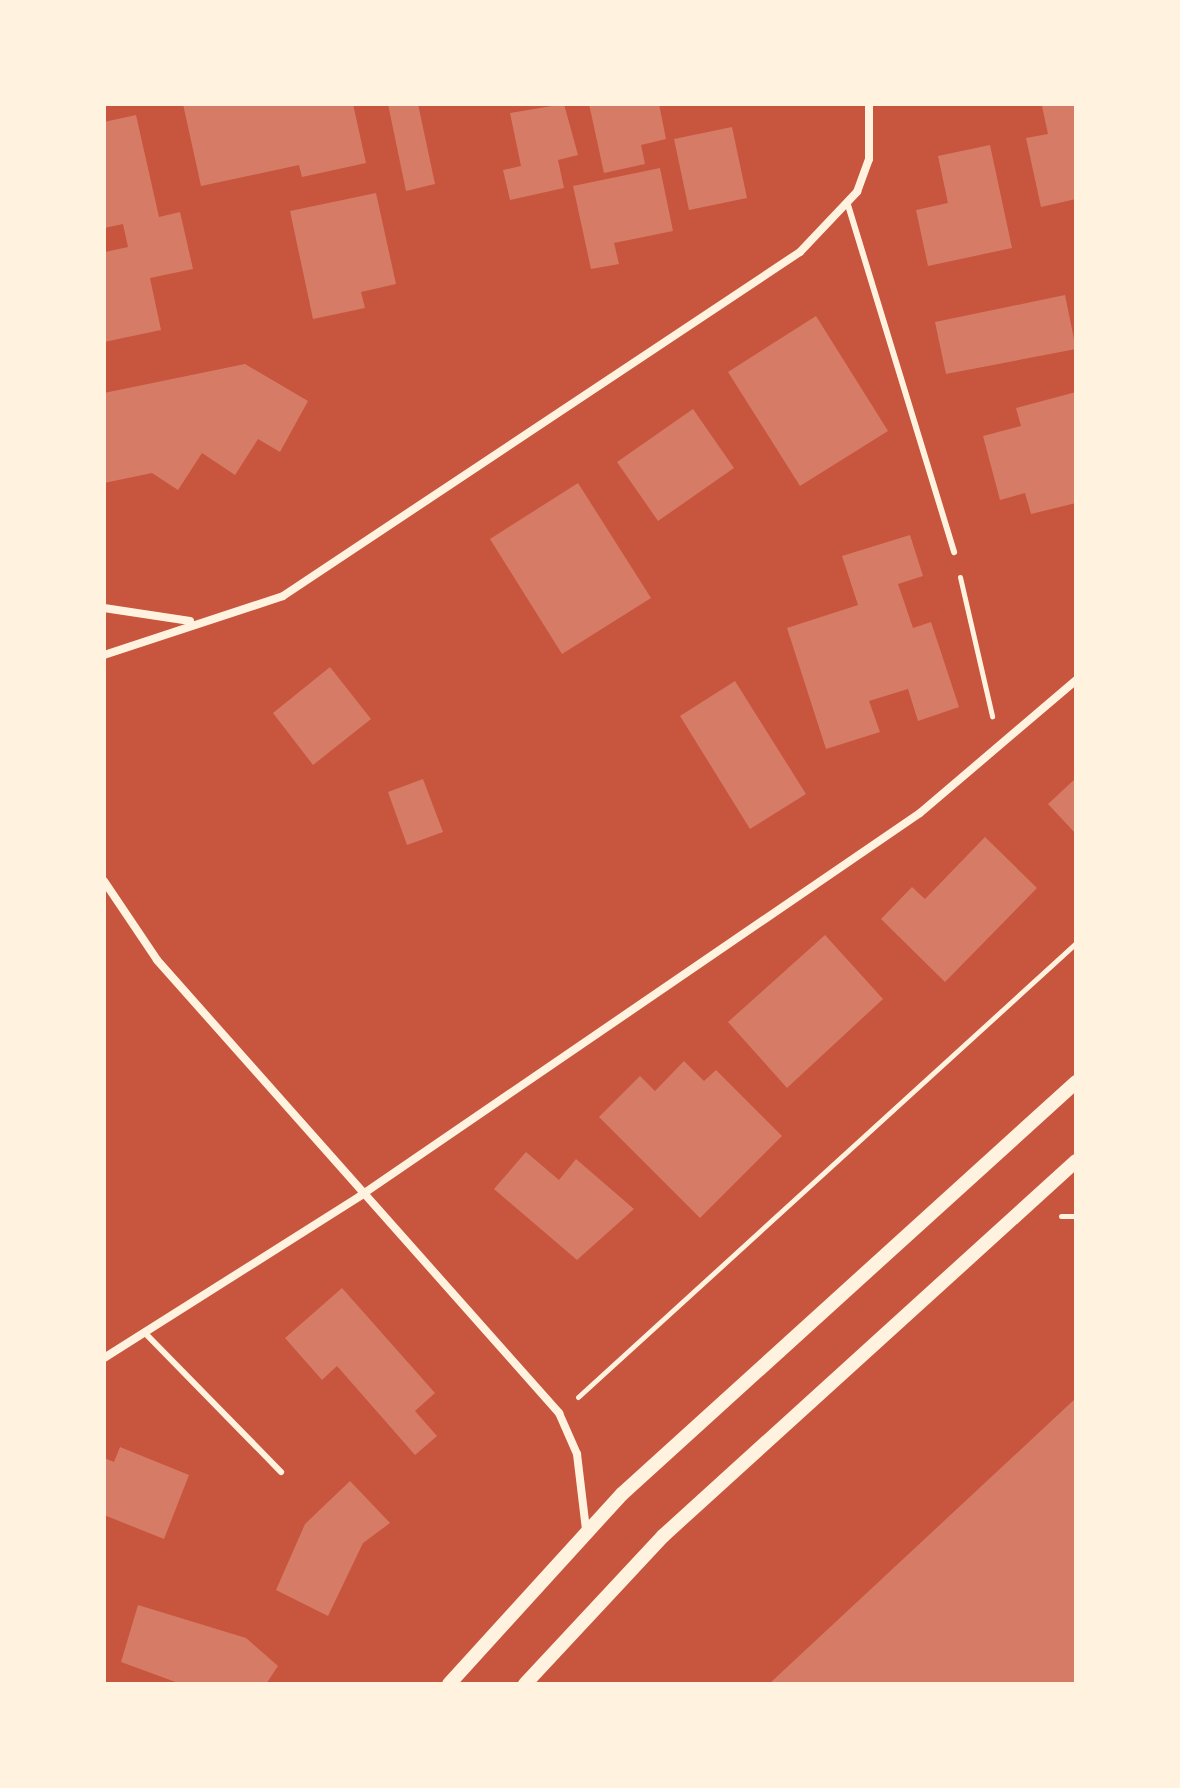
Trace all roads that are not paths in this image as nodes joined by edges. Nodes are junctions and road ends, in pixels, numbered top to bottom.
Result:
1 (869, 104) edge
2 (848, 205) junction
3 (954, 552) road end
4 (104, 608) edge
5 (211, 621) junction
6 (104, 655) edge
7 (1076, 680) edge
8 (104, 881) edge
9 (1076, 1082) edge
10 (1076, 1161) edge
11 (360, 1196) junction
12 (144, 1332) junction
13 (104, 1358) edge
14 (281, 1472) dead end
15 (586, 1530) junction
16 (449, 1684) edge
17 (525, 1684) edge

1 - 2 street
2 - 3 lane
2 - 5 street
4 - 5 street
5 - 6 street
7 - 11 street
8 - 11 street
9 - 15 street
10 - 17 street
11 - 12 street
11 - 15 street
12 - 13 street
12 - 14 lane
15 - 16 street

